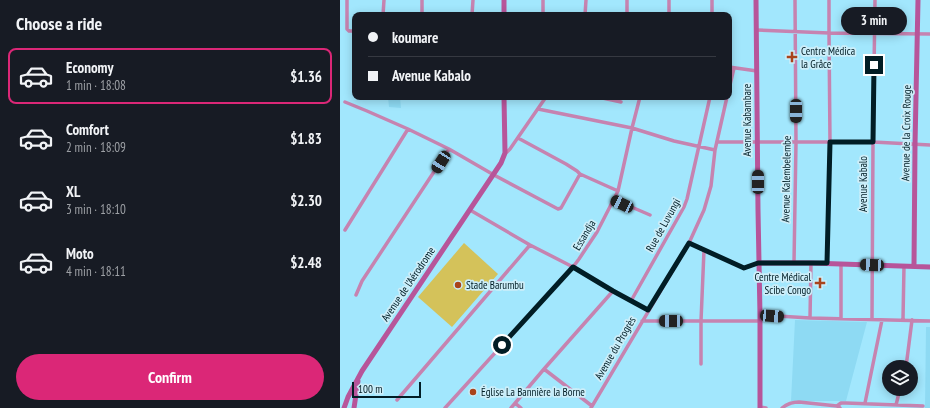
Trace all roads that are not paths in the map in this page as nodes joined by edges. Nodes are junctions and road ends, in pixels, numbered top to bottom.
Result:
1 (347, 0) edge
2 (384, 0) edge
3 (422, 0) edge
4 (473, 0) edge
5 (504, 0) edge
6 (543, 0) edge
7 (586, 0) edge
8 (627, 0) edge
9 (669, 0) edge
10 (712, 0) edge
11 (756, 0) edge
12 (796, 0) edge
13 (830, 0) edge
14 (875, 0) edge
15 (918, 0) edge
16 (383, 12) edge
17 (422, 12) edge
18 (472, 12) edge
19 (504, 12) edge
20 (543, 12) edge
21 (585, 12) edge
22 (627, 12) edge
23 (669, 12) edge
24 (712, 12) edge
25 (756, 30) junction
26 (352, 31) edge
27 (796, 32) junction
28 (829, 33) junction
29 (875, 34) junction
30 (918, 34) junction
31 (930, 34) edge
32 (734, 68) joint
33 (757, 71) junction
34 (732, 76) edge
35 (504, 100) edge
36 (544, 100) edge
37 (612, 100) edge
38 (639, 100) edge
39 (709, 100) edge
40 (726, 100) edge
41 (345, 102) dead end
42 (621, 102) dead end
43 (538, 109) junction
44 (632, 128) junction
45 (408, 129) junction
46 (518, 138) junction
47 (717, 142) junction
48 (757, 142) junction
49 (796, 142) junction
50 (830, 142) junction
51 (873, 142) junction
52 (915, 145) junction
53 (930, 145) edge
54 (699, 147) junction
55 (449, 149) junction
56 (715, 150) junction
57 (505, 153) junction
58 (580, 174) junction
59 (494, 175) junction
60 (618, 191) junction
61 (613, 199) junction
62 (470, 210) junction
63 (650, 215) dead end
64 (345, 230) dead end
65 (689, 243) junction
66 (530, 245) junction
67 (704, 250) junction
68 (758, 263) junction
69 (794, 263) junction
70 (811, 263) junction
71 (827, 263) junction
72 (841, 264) junction
73 (872, 265) junction
74 (904, 266) junction
75 (914, 266) junction
76 (573, 267) junction
77 (930, 267) edge
78 (613, 291) junction
79 (356, 295) dead end
80 (631, 301) junction
81 (648, 310) junction
82 (760, 315) junction
83 (810, 318) junction
84 (841, 319) junction
85 (872, 319) junction
86 (882, 320) junction
87 (903, 320) junction
88 (912, 320) junction
89 (642, 321) junction
90 (701, 321) junction
91 (760, 321) junction
92 (930, 321) edge
93 (907, 360) edge
94 (701, 364) dead end
95 (544, 369) junction
96 (358, 378) junction
97 (898, 396) edge
98 (397, 400) dead end
99 (865, 403) junction
100 (516, 404) junction
101 (896, 405) junction
102 (923, 406) dead end
103 (591, 407) edge
104 (760, 407) edge
105 (838, 407) edge
106 (344, 408) edge
107 (354, 408) edge
108 (445, 408) edge
109 (511, 408) edge
110 (521, 408) edge
111 (766, 408) edge
112 (782, 408) edge

1 - 26 street
2 - 16 street
3 - 17 street
4 - 18 street
5 - 19 street
6 - 20 street
7 - 21 street
8 - 22 street
9 - 23 street
10 - 24 street
11 - 25 street, Avenue Kabambare
12 - 27 street, Avenue Kalembelembe
13 - 28 street
14 - 29 street, Avenue Kabalo
15 - 30 street, Avenue de la Croix Rouge
25 - 27 street
25 - 33 street, Avenue Kabambare
27 - 28 street
27 - 49 street, Avenue Kalembelembe
28 - 29 street
28 - 50 street
29 - 30 street
29 - 51 street, Avenue Kabalo
30 - 31 street
30 - 52 street, Avenue de la Croix Rouge
32 - 33 street
32 - 34 street
33 - 48 street, Avenue Kabambare
35 - 57 street
36 - 43 street
37 - 42 street
38 - 44 street, Essandja
39 - 54 street, Rue de Luvungi
40 - 47 street, Avenue du Progrès
41 - 45 street
43 - 44 street
43 - 46 street
44 - 54 street
44 - 60 street, Essandja
45 - 55 street
45 - 64 street
46 - 57 street
46 - 58 street
47 - 48 street
47 - 56 street, Avenue du Progrès
48 - 49 street
48 - 68 street, Avenue Kabambare
49 - 50 street
49 - 69 street, Avenue Kalembelembe
50 - 51 street
50 - 71 street
51 - 52 street
51 - 73 street, Avenue Kabalo
52 - 53 street
52 - 75 street, Avenue de la Croix Rouge
54 - 56 street
54 - 80 street, Rue de Luvungi
55 - 59 street
55 - 79 street
56 - 65 street, Avenue du Progrès
57 - 59 street, Avenue de l’Aérodrome
58 - 59 street
58 - 60 street
59 - 62 street, Avenue de l’Aérodrome
60 - 61 street, Essandja
61 - 63 street
61 - 76 street, Essandja
62 - 66 street
62 - 96 street, Avenue de l’Aérodrome
65 - 67 street
65 - 81 street, Avenue du Progrès
66 - 76 street
66 - 98 street
67 - 68 street
67 - 90 street
68 - 69 street
68 - 82 street, Avenue Kabambare
69 - 70 street
70 - 71 street
70 - 83 street
71 - 72 street
72 - 73 street
72 - 84 street
73 - 74 street
73 - 85 street, Avenue Kabalo
74 - 75 street
74 - 87 street
75 - 77 street
76 - 78 street
76 - 108 street, Essandja
78 - 80 street
78 - 95 street
80 - 81 street
81 - 89 street, Avenue du Progrès
82 - 83 street
82 - 91 street, Avenue Kabambare
83 - 84 street
84 - 85 street
85 - 86 street
86 - 87 street
86 - 99 street
87 - 88 street
88 - 92 street
88 - 93 street
89 - 90 street
89 - 103 street, Avenue du Progrès
90 - 91 street
90 - 94 street
91 - 104 street, Avenue Kabambare
95 - 100 street
95 - 103 street
96 - 106 street, Avenue de l’Aérodrome
96 - 107 street
97 - 101 street
99 - 101 street
99 - 105 street
100 - 109 street
100 - 110 street
101 - 102 street
104 - 111 street
105 - 112 street

